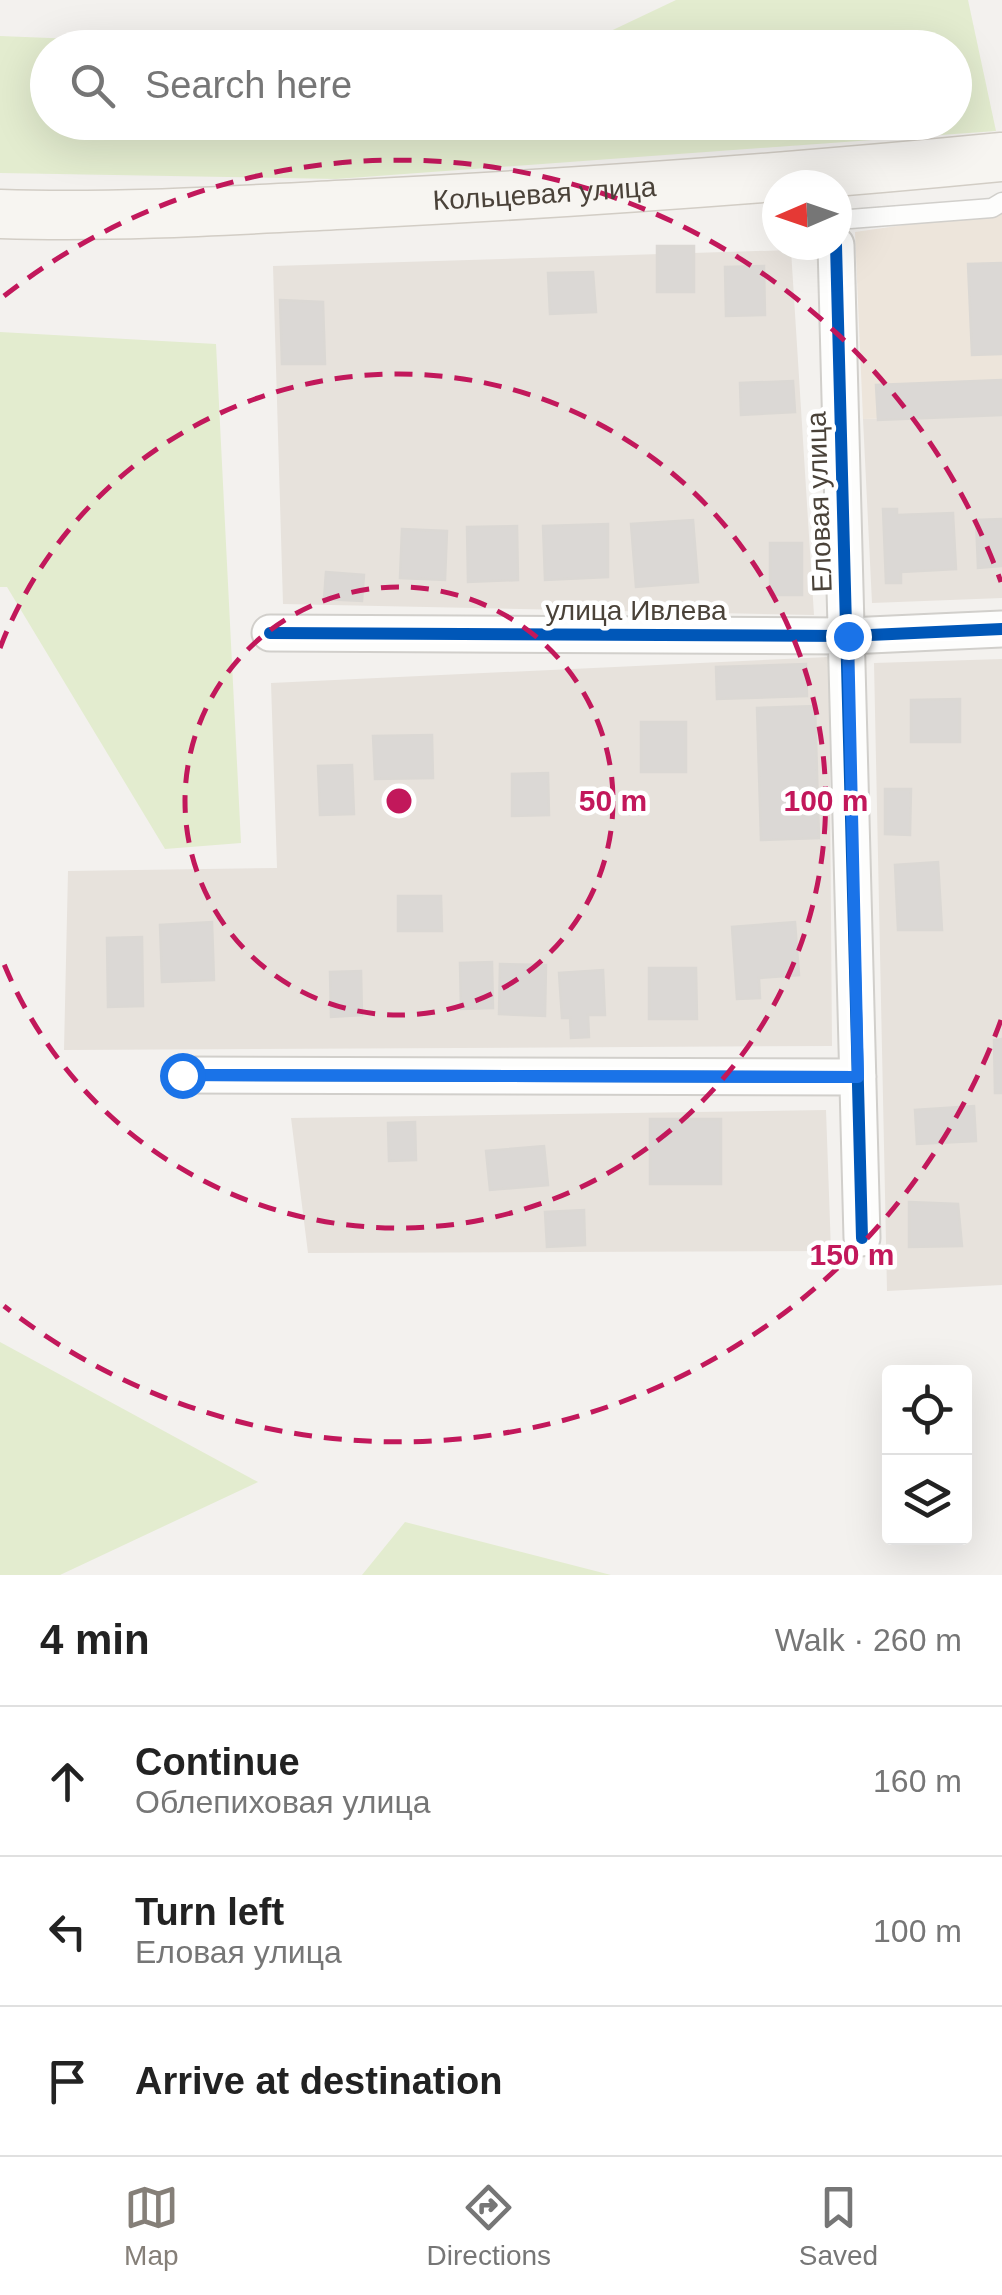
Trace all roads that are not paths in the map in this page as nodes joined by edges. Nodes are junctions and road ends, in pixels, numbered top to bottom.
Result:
1 (1002, 157) edge
2 (852, 189) edge
3 (762, 194) edge
4 (852, 195) edge
5 (1002, 202) edge
6 (0, 214) edge
7 (836, 260) edge
8 (1002, 629) edge
9 (270, 633) dead end
10 (848, 636) junction
11 (182, 1075) dead end
12 (858, 1077) junction
13 (862, 1238) dead end

1 - 2 main road, Кольцевая улица
3 - 6 main road, Кольцевая улица
4 - 5 lane
7 - 10 street, Еловая улица
8 - 10 street, улица Ивлева
9 - 10 street, улица Ивлева
10 - 12 street, Еловая улица
11 - 12 street
12 - 13 street, Еловая улица

